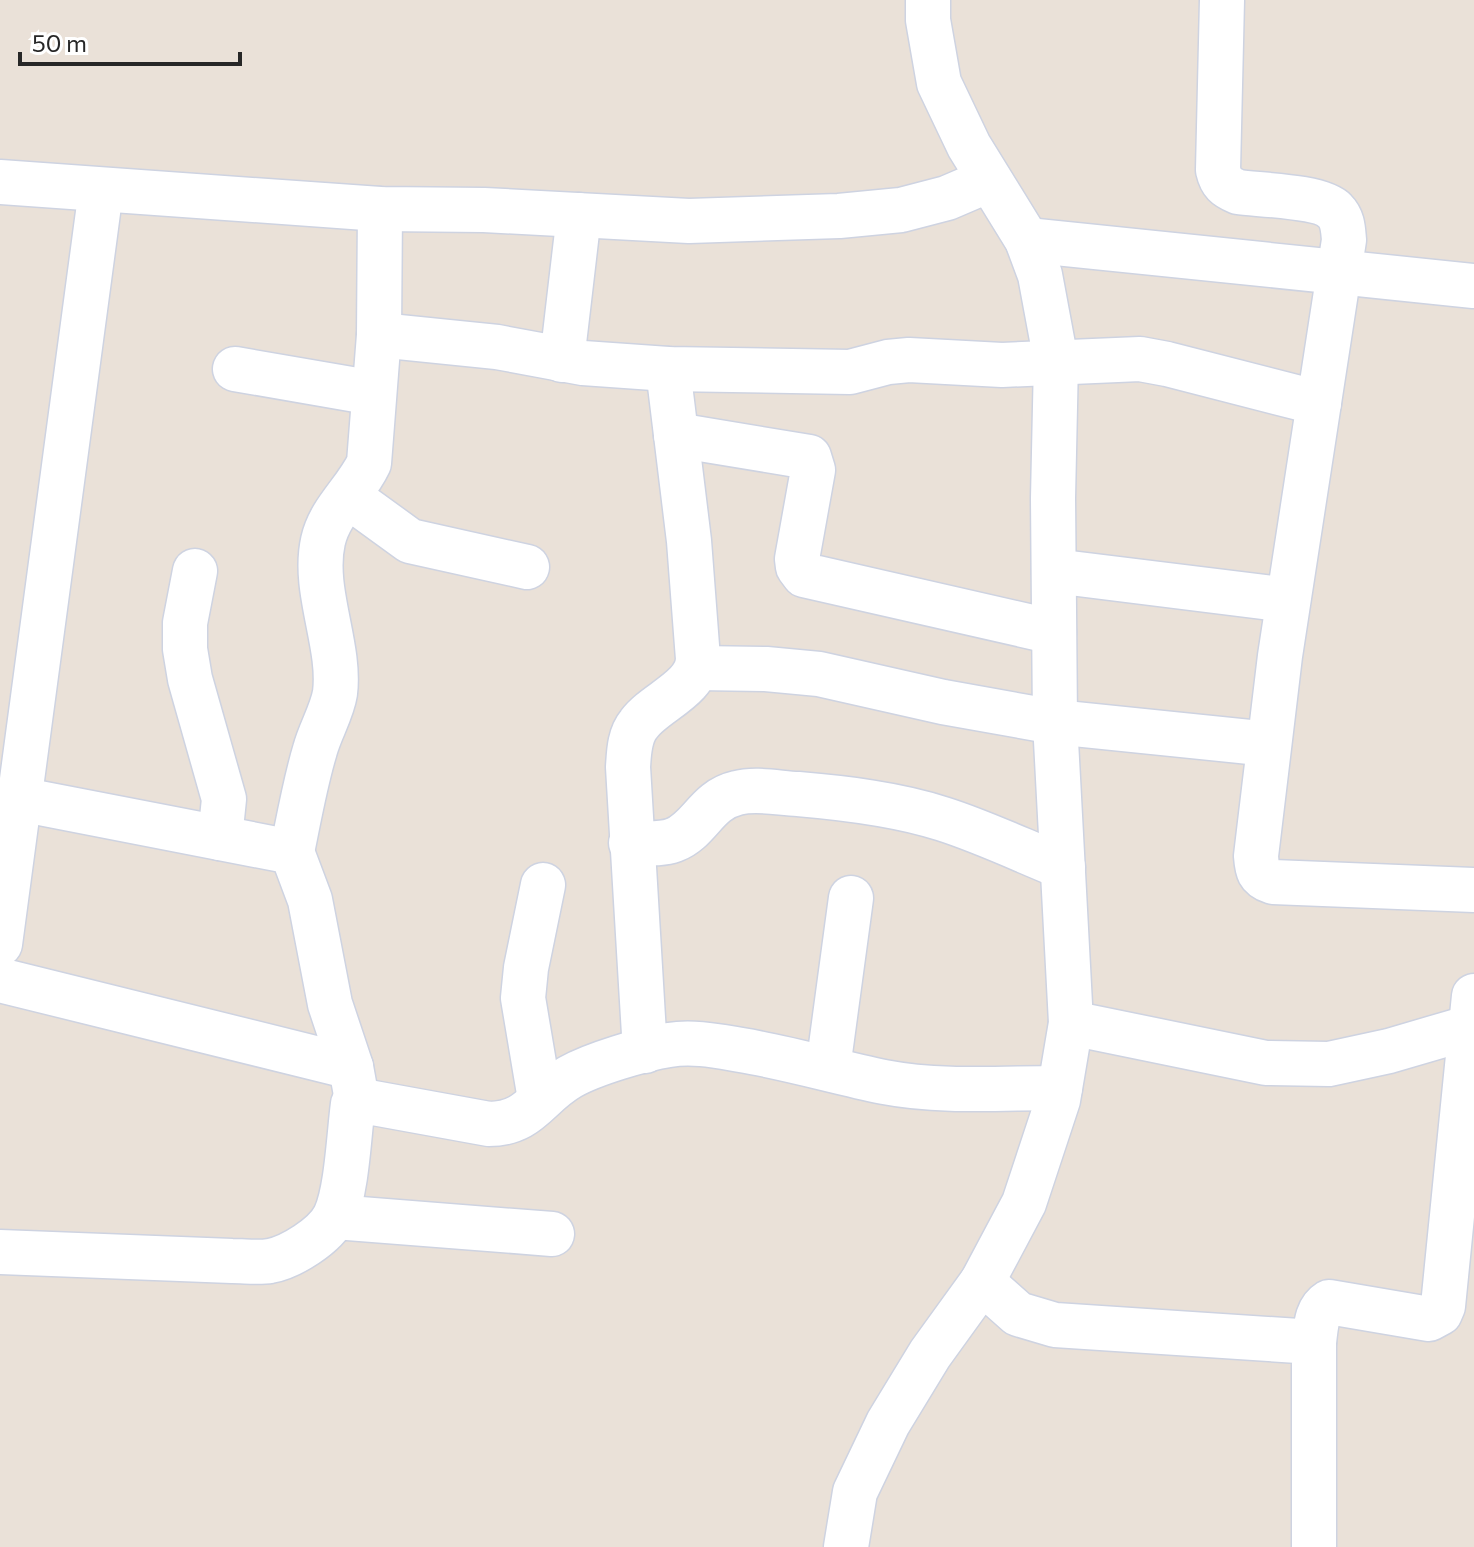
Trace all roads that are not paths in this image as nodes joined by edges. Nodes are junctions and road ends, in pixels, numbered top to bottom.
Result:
1 (928, 0) edge
2 (1222, 0) edge
3 (989, 180) junction
4 (0, 182) edge
5 (101, 190) junction
6 (380, 209) junction
7 (579, 215) junction
8 (1027, 240) junction
9 (1339, 271) junction
10 (1474, 286) edge
11 (379, 335) junction
12 (562, 360) junction
13 (1056, 361) junction
14 (235, 369) dead end
15 (668, 369) junction
16 (374, 393) junction
17 (1319, 403) junction
18 (676, 435) junction
19 (348, 496) junction
20 (527, 567) dead end
21 (195, 571) dead end
22 (1054, 571) junction
23 (1288, 600) junction
24 (1054, 632) junction
25 (698, 668) junction
26 (1055, 722) junction
27 (1269, 744) junction
28 (19, 799) junction
29 (220, 838) junction
30 (631, 843) junction
31 (292, 852) junction
32 (1063, 867) junction
33 (543, 885) dead end
34 (1474, 890) edge
35 (851, 898) dead end
36 (0, 944) edge
37 (0, 980) edge
38 (1472, 1012) edge
39 (1071, 1023) junction
40 (645, 1051) junction
41 (828, 1068) junction
42 (354, 1084) junction
43 (1060, 1088) junction
44 (540, 1099) junction
45 (335, 1217) junction
46 (552, 1234) dead end
47 (0, 1252) edge
48 (982, 1282) junction
49 (1314, 1342) junction
50 (846, 1547) edge
51 (1314, 1547) edge

1 - 3 street
2 - 9 street
3 - 7 street
3 - 8 street
4 - 5 street
5 - 6 street
5 - 28 street
6 - 7 street
6 - 11 street
7 - 12 street
8 - 9 street
8 - 13 street
9 - 10 street
9 - 17 street
11 - 12 street
11 - 16 street
12 - 15 street
13 - 15 street
13 - 17 street
13 - 22 street
14 - 16 street
15 - 18 street
16 - 19 street
17 - 23 street
18 - 24 street
18 - 25 street
19 - 20 street
19 - 31 street
21 - 29 street
22 - 23 street
22 - 24 street
23 - 27 street
24 - 26 street
25 - 26 street
25 - 30 street
26 - 27 street
26 - 32 street
27 - 34 street
28 - 29 street
28 - 36 street
29 - 31 street
30 - 32 street
30 - 40 street
31 - 42 street
32 - 39 street
33 - 44 street
35 - 41 street
37 - 42 street
38 - 39 street
38 - 49 street
39 - 43 street
40 - 41 street
40 - 44 street
41 - 43 street
42 - 44 street
42 - 45 street
43 - 48 street
45 - 46 street
45 - 47 street
48 - 49 street
48 - 50 street
49 - 51 street

